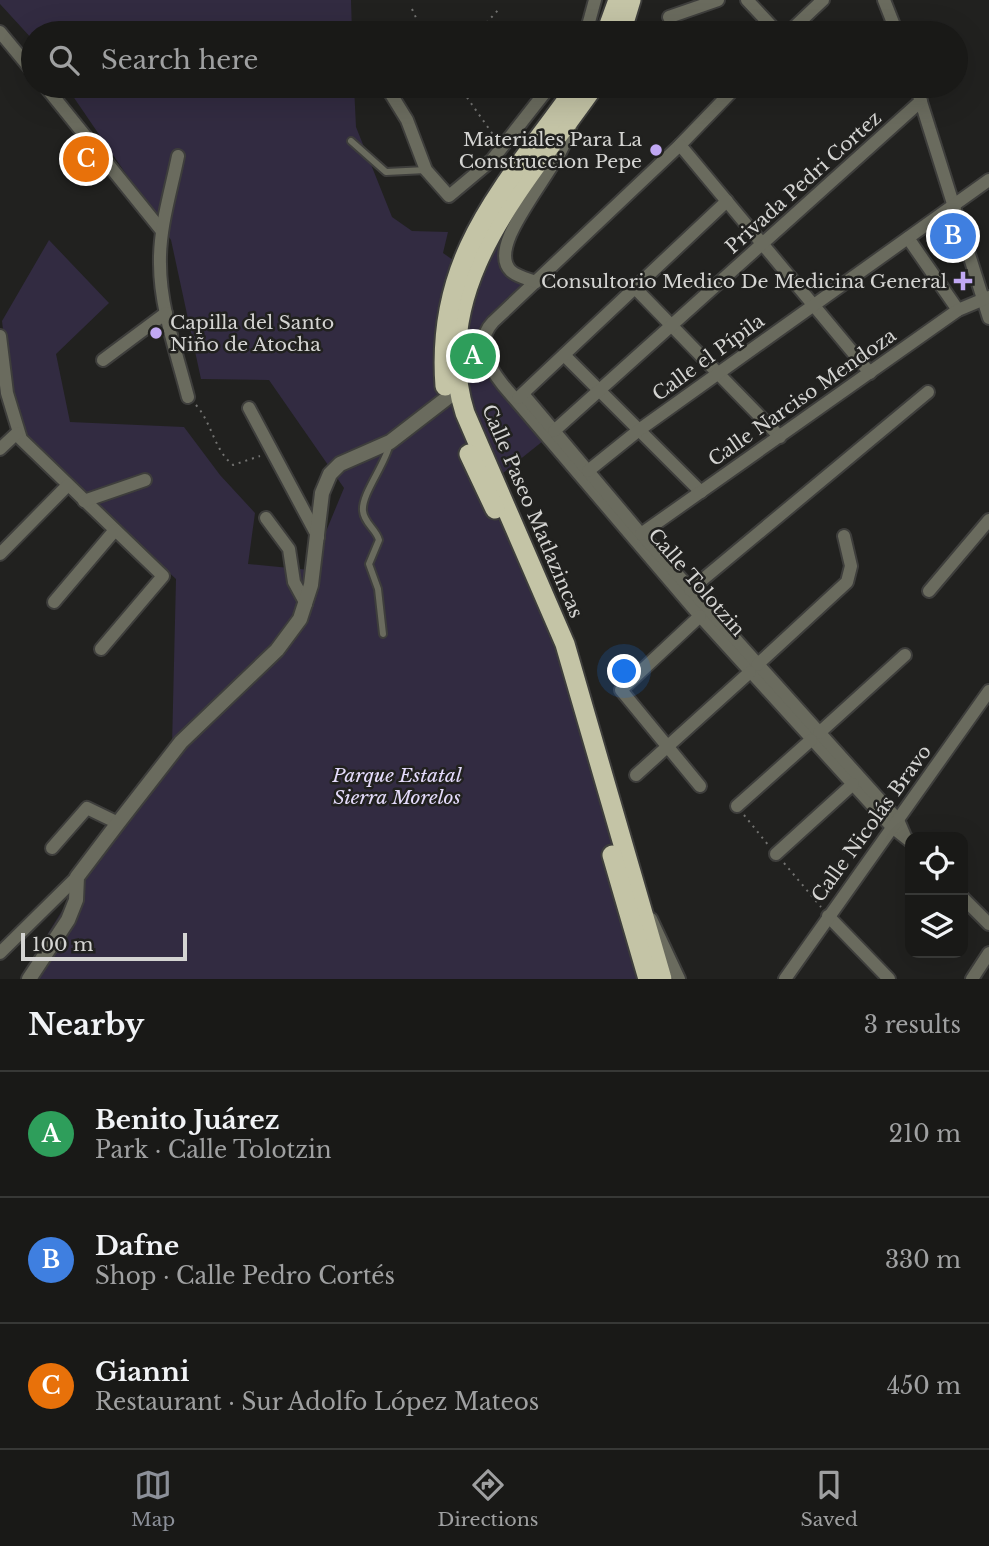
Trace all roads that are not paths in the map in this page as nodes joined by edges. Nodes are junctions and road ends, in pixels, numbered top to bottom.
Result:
1 (595, 0) edge
2 (618, 0) edge
3 (631, 0) edge
4 (718, 0) edge
5 (747, 0) edge
6 (823, 0) edge
7 (884, 0) edge
8 (669, 17) dead end
9 (589, 21) edge
10 (610, 21) edge
11 (625, 21) edge
12 (767, 21) edge
13 (801, 21) edge
14 (892, 21) edge
15 (0, 32) edge
16 (21, 57) edge
17 (55, 98) edge
18 (393, 98) edge
19 (541, 98) edge
20 (570, 98) edge
21 (585, 98) edge
22 (725, 98) edge
23 (921, 98) edge
24 (922, 101) junction
25 (571, 118) junction
26 (351, 141) dead end
27 (680, 145) junction
28 (178, 156) dead end
29 (492, 160) junction
30 (532, 161) junction
31 (426, 170) junction
32 (989, 180) edge
33 (727, 201) junction
34 (955, 205) junction
35 (162, 231) junction
36 (908, 238) junction
37 (764, 244) junction
38 (536, 282) junction
39 (635, 288) junction
40 (986, 298) edge
41 (815, 304) junction
42 (958, 310) junction
43 (166, 313) junction
44 (989, 318) edge
45 (671, 325) junction
46 (0, 337) edge
47 (564, 355) junction
48 (103, 360) dead end
49 (718, 373) junction
50 (870, 373) junction
51 (600, 390) junction
52 (928, 392) dead end
53 (4, 394) edge
54 (188, 397) road end
55 (519, 397) junction
56 (447, 398) junction
57 (249, 408) dead end
58 (639, 430) junction
59 (554, 431) junction
60 (17, 433) junction
61 (780, 437) junction
62 (390, 442) junction
63 (0, 449) edge
64 (588, 471) junction
65 (145, 480) dead end
66 (68, 485) junction
67 (701, 492) junction
68 (84, 501) junction
69 (266, 518) dead end
70 (989, 520) edge
71 (115, 530) junction
72 (641, 534) junction
73 (844, 536) dead end
74 (319, 538) junction
75 (0, 554) edge
76 (690, 590) junction
77 (929, 591) dead end
78 (54, 602) dead end
79 (306, 604) junction
80 (700, 616) junction
81 (383, 634) dead end
82 (101, 649) dead end
83 (905, 655) dead end
84 (753, 669) junction
85 (989, 691) edge
86 (815, 736) junction
87 (667, 747) junction
88 (636, 775) dead end
89 (852, 784) junction
90 (700, 786) dead end
91 (737, 806) dead end
92 (118, 823) junction
93 (895, 823) junction
94 (905, 836) edge
95 (52, 848) dead end
96 (776, 854) dead end
97 (77, 877) junction
98 (638, 897) junction
99 (968, 907) edge
100 (828, 916) junction
101 (989, 924) edge
102 (0, 953) edge
103 (989, 953) edge
104 (644, 975) edge
105 (29, 979) edge
106 (662, 979) edge
107 (679, 979) edge
108 (785, 979) edge
109 (889, 979) edge
110 (972, 979) edge

1 - 9 street
2 - 10 highway
3 - 11 highway
4 - 8 street
5 - 12 street
6 - 13 street
7 - 14 street
15 - 16 street
17 - 35 street
18 - 31 street
19 - 29 street
20 - 30 highway, Calle Paseo Matlazincas
21 - 25 highway, Calle Paseo Matlazincas
22 - 27 street
23 - 24 street
24 - 34 street
24 - 37 street, Privada Pedri Cortez
25 - 30 highway, Calle Paseo Matlazincas
25 - 38 street
26 - 31 lane
27 - 33 street
27 - 38 street
28 - 35 street
29 - 30 street
29 - 31 street
30 - 56 highway, Calle Paseo Matlazincas
30 - 98 highway, Calle Paseo Matlazincas
32 - 34 street, Calle el Pípila
33 - 37 street
33 - 39 street
34 - 36 street, Calle el Pípila
34 - 40 street
35 - 43 street
36 - 41 street, Calle el Pípila
36 - 42 street
37 - 41 street
37 - 45 street, Privada Pedri Cortez
38 - 55 street, Calle Tolotzin
39 - 45 street
39 - 47 street
40 - 42 street, Calle Narciso Mendoza
40 - 44 street
41 - 49 street, Calle el Pípila
41 - 50 street
42 - 50 street, Calle Narciso Mendoza
43 - 48 street
43 - 54 street
45 - 49 street
45 - 51 street, Privada Pedri Cortez
46 - 53 street
47 - 51 street
47 - 55 street
49 - 58 street, Calle el Pípila
49 - 61 street
50 - 61 street, Calle Narciso Mendoza
51 - 58 street
51 - 59 street, Privada Pedri Cortez
52 - 76 street
53 - 60 street
55 - 59 street, Calle Tolotzin
55 - 80 street, Calle Tolotzin
56 - 62 street
56 - 104 highway, Calle Paseo Matlazincas
57 - 74 street
58 - 64 street, Calle el Pípila
58 - 67 street
59 - 64 street, Calle Tolotzin
60 - 63 street
60 - 66 street
61 - 67 street, Calle Narciso Mendoza
62 - 74 street
62 - 81 lane
64 - 72 street, Calle Tolotzin
65 - 68 street
66 - 68 street
66 - 75 street
67 - 72 street, Calle Narciso Mendoza
68 - 71 street
69 - 79 street
70 - 77 street
71 - 78 street
71 - 82 street
72 - 76 street, Calle Tolotzin
73 - 84 street
74 - 79 street
76 - 84 street, Calle Tolotzin
79 - 92 street
80 - 84 street, Calle Tolotzin
80 - 87 street
83 - 86 street
84 - 86 street, Calle Tolotzin
84 - 87 street
85 - 93 street, Calle Nicolás Bravo
86 - 89 street, Calle Tolotzin
86 - 91 street
86 - 93 street, Calle Tolotzin
87 - 88 street
87 - 90 street
89 - 93 street, Calle Tolotzin
89 - 96 street
92 - 95 street
92 - 97 street
93 - 94 street, Calle Tolotzin
93 - 100 street, Calle Nicolás Bravo
97 - 102 street
97 - 105 street
98 - 106 highway, Calle Paseo Matlazincas
98 - 107 street
99 - 101 street
100 - 108 street, Calle Nicolás Bravo
100 - 109 street
103 - 110 street

